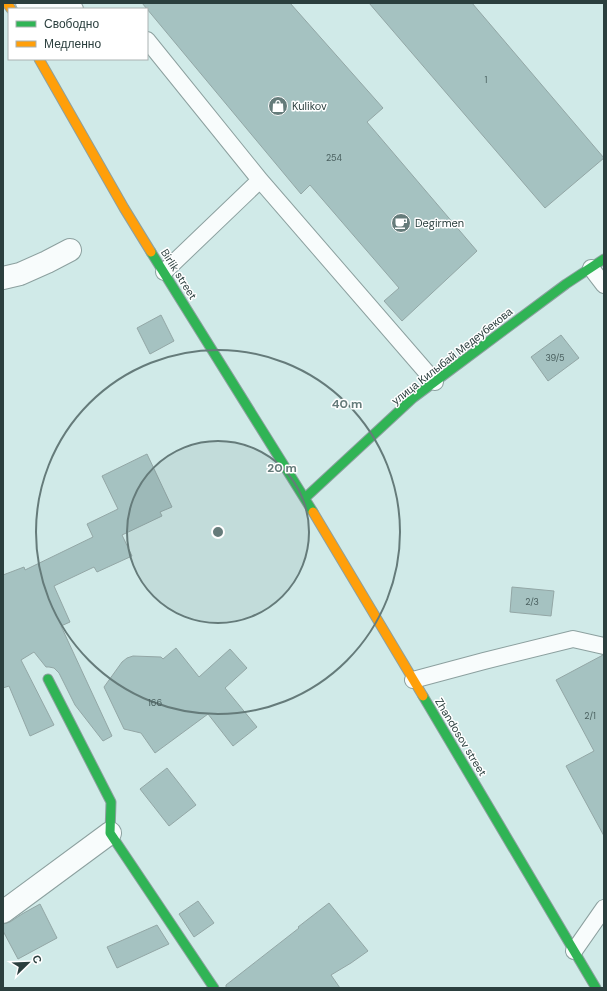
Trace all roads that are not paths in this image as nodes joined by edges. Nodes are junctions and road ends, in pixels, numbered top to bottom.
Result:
1 (24, 3) edge
2 (67, 8) edge
3 (148, 41) edge
4 (40, 60) edge
5 (260, 180) junction
6 (70, 250) dead end
7 (598, 264) edge
8 (164, 272) junction
9 (3, 278) edge
10 (604, 285) edge
11 (435, 382) junction
12 (305, 498) junction
13 (604, 646) edge
14 (48, 679) dead end
15 (413, 680) junction
16 (110, 833) junction
17 (604, 908) edge
18 (3, 912) edge
19 (574, 951) junction
20 (214, 988) edge
21 (596, 988) edge

1 - 2 lane
3 - 5 lane
4 - 8 main road, Birlik street
5 - 8 lane
5 - 11 lane
6 - 9 street
7 - 10 lane
7 - 11 main road, улица Килыбай Медеубекова
8 - 12 main road, Birlik street
11 - 12 main road, улица Килыбай Медеубекова
12 - 15 main road, Zhandosov street
13 - 15 lane
14 - 16 main road
15 - 19 main road, Zhandosov street
16 - 18 street
16 - 20 main road
17 - 19 lane
19 - 21 main road, Zhandosov street

